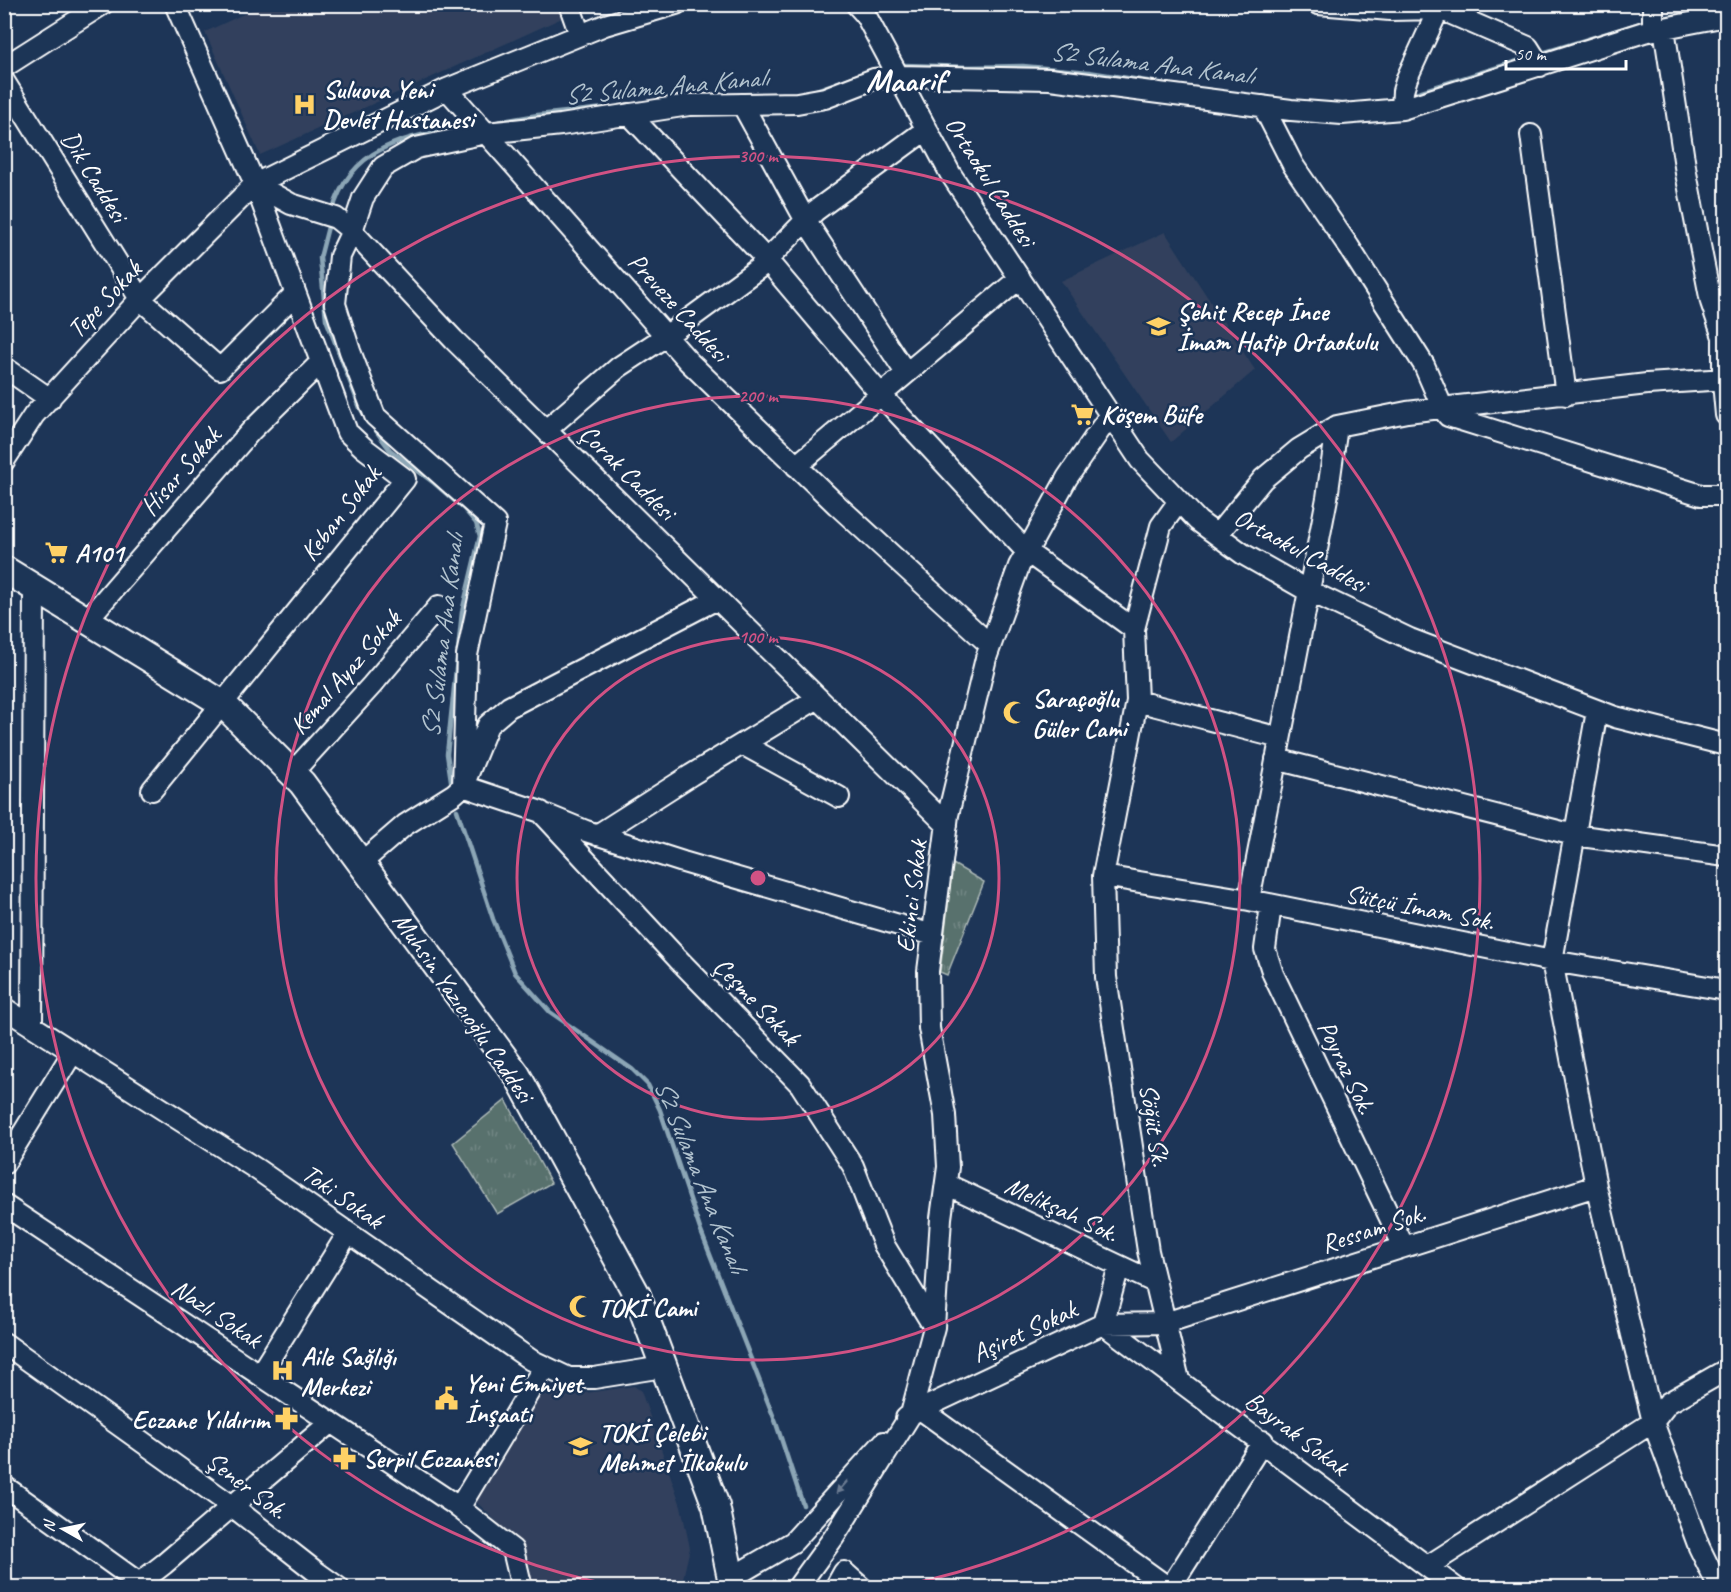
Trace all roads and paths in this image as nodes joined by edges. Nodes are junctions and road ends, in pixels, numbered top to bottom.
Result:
1 (103, 4) edge
2 (175, 4) edge
3 (569, 4) edge
4 (676, 4) edge
5 (856, 4) edge
6 (1318, 4) edge
7 (1653, 4) edge
8 (1441, 7) edge
9 (1726, 16) edge
10 (1659, 29) junction
11 (580, 35) junction
12 (1540, 66) junction
13 (4, 67) edge
14 (898, 76) junction
15 (4, 81) edge
16 (447, 89) junction
17 (742, 104) junction
18 (1263, 106) junction
19 (1402, 109) junction
20 (629, 114) junction
21 (927, 129) junction
22 (486, 133) junction
23 (1531, 135) dead end
24 (255, 184) junction
25 (806, 221) junction
26 (352, 231) junction
27 (767, 260) junction
28 (1020, 278) junction
29 (295, 294) junction
30 (140, 299) junction
31 (666, 336) junction
32 (320, 363) junction
33 (4, 367) edge
34 (906, 373) junction
35 (1725, 379) edge
36 (881, 395) junction
37 (1566, 395) junction
38 (50, 399) junction
39 (1443, 409) junction
40 (1726, 415) edge
41 (1110, 416) junction
42 (1337, 426) junction
43 (546, 430) junction
44 (4, 461) edge
45 (796, 466) junction
46 (1726, 495) edge
47 (1179, 501) junction
48 (1217, 535) junction
49 (1027, 552) junction
50 (4, 569) edge
51 (34, 587) junction
52 (1308, 591) junction
53 (717, 599) junction
54 (439, 606) dead end
55 (87, 620) junction
56 (1134, 629) junction
57 (990, 645) junction
58 (818, 698) junction
59 (1137, 701) junction
60 (223, 704) junction
61 (1597, 711) junction
62 (1280, 738) junction
63 (742, 744) junction
64 (1726, 745) edge
65 (1276, 759) junction
66 (292, 773) junction
67 (463, 786) junction
68 (152, 790) dead end
69 (839, 797) dead end
70 (541, 812) junction
71 (947, 825) junction
72 (597, 835) junction
73 (1574, 835) junction
74 (1726, 856) edge
75 (361, 863) junction
76 (1103, 876) junction
77 (1249, 900) junction
78 (1271, 905) junction
79 (933, 935) junction
80 (1552, 961) junction
81 (1726, 990) edge
82 (4, 1008) edge
83 (32, 1026) junction
84 (73, 1052) junction
85 (4, 1164) edge
86 (946, 1184) junction
87 (1596, 1186) junction
88 (4, 1205) edge
89 (348, 1233) junction
90 (1404, 1247) junction
91 (1119, 1266) junction
92 (1155, 1283) junction
93 (1165, 1323) junction
94 (1104, 1324) junction
95 (934, 1327) junction
96 (4, 1342) edge
97 (544, 1366) junction
98 (663, 1367) junction
99 (1726, 1370) edge
100 (260, 1374) junction
101 (1179, 1380) junction
102 (915, 1411) junction
103 (331, 1422) junction
104 (1653, 1422) junction
105 (1263, 1442) junction
106 (4, 1486) edge
107 (232, 1506) junction
108 (459, 1508) junction
109 (1428, 1566) junction
110 (840, 1582) edge
111 (732, 1583) edge
112 (140, 1586) edge
113 (339, 1587) edge
114 (522, 1587) edge
115 (797, 1587) edge
116 (862, 1587) edge
117 (1169, 1587) edge
118 (1456, 1587) edge
119 (1719, 1587) edge

1 - 13 street
2 - 24 street, Keban Sokak
3 - 11 street
4 - 11 street, Tepe Sokak
5 - 14 street, Ortaokul Caddesi
6 - 8 street
7 - 10 street
8 - 12 street
8 - 19 street
9 - 10 street
10 - 12 street
10 - 35 street
11 - 16 street, Tepe Sokak
12 - 19 street
14 - 17 street
14 - 18 street
14 - 21 street, Ortaokul Caddesi
15 - 30 street, Dik Caddesi
16 - 22 street, Preveze Caddesi
16 - 24 street, Tepe Sokak
17 - 20 street
17 - 25 street
18 - 19 street
18 - 39 street
20 - 22 street
20 - 27 street
21 - 25 street
21 - 28 street, Ortaokul Caddesi
22 - 26 street
22 - 31 street, Preveze Caddesi
23 - 37 street
24 - 26 street, Çorak Caddesi
24 - 29 street, Keban Sokak
24 - 30 street, Tepe Sokak
25 - 27 street
25 - 34 street
26 - 43 street, Çorak Caddesi
26 - 67 street
27 - 31 street
27 - 36 street
28 - 34 street
28 - 41 street, Ortaokul Caddesi
29 - 30 street, Dik Caddesi
29 - 32 street, Keban Sokak
30 - 38 street, Tepe Sokak
31 - 43 street
31 - 45 street, Preveze Caddesi
32 - 55 street, Hisar Sokak
32 - 60 street, Keban Sokak
33 - 38 street
34 - 36 street
35 - 37 street
35 - 40 street
36 - 45 street
36 - 49 street
37 - 39 street
38 - 44 street, Tepe Sokak
39 - 42 street
39 - 46 street
41 - 47 street, Ortaokul Caddesi
41 - 49 street, Ekinci Sokak
42 - 48 street
42 - 52 street
43 - 53 street, Çorak Caddesi
45 - 57 street, Preveze Caddesi
47 - 48 street, Ortaokul Caddesi
47 - 56 street
48 - 52 street, Ortaokul Caddesi
49 - 56 street
49 - 57 street, Ekinci Sokak
50 - 51 main road, Muhsin Yazıcıoğlu Caddesi
51 - 55 main road, Muhsin Yazıcıoğlu Caddesi
51 - 83 street
52 - 61 street, Ortaokul Caddesi
52 - 62 street
53 - 58 street, Çorak Caddesi
53 - 67 street
54 - 66 street, Kemal Ayaz Sokak
55 - 60 main road, Muhsin Yazıcıoğlu Caddesi
56 - 59 street
57 - 71 street, Ekinci Sokak
58 - 63 street
58 - 71 street, Çorak Caddesi
59 - 62 street
59 - 76 street
60 - 66 main road, Muhsin Yazıcıoğlu Caddesi
60 - 68 street
61 - 64 street, Ortaokul Caddesi
61 - 73 street
62 - 65 street
63 - 69 street
63 - 72 street
65 - 73 street
65 - 77 street
66 - 75 main road, Muhsin Yazıcıoğlu Caddesi
67 - 70 street, Çeşme Sokak
67 - 75 street
70 - 72 street
70 - 95 street, Çeşme Sokak
71 - 79 street, Ekinci Sokak
72 - 79 street
73 - 74 street
73 - 80 street
75 - 98 main road, Muhsin Yazıcıoğlu Caddesi
76 - 77 street, Sütçü İmam Sok.
76 - 92 street, Söğüt Sk.
77 - 78 street, Sütçü İmam Sok.
78 - 80 street, Sütçü İmam Sok.
78 - 90 street, Poyraz Sok.
79 - 86 street, Ekinci Sokak
80 - 81 street, Sütçü İmam Sok.
80 - 87 street
82 - 83 street, Toki Sokak
83 - 84 street, Toki Sokak
84 - 85 street
84 - 89 street, Toki Sokak
86 - 91 street, Melikşah Sok.
86 - 95 street, Ekinci Sokak
87 - 90 street, Ressam Sok.
87 - 104 street
88 - 100 street, Nazlı Sokak
89 - 97 street, Toki Sokak
89 - 100 street
90 - 93 street, Ressam Sok.
91 - 92 street, Melikşah Sok.
91 - 94 street
92 - 93 street, Söğüt Sk.
93 - 94 street, Aşiret Sokak
93 - 101 street, Söğüt Sk.
94 - 101 street, Bayrak Sokak
94 - 102 street, Aşiret Sokak
95 - 102 street, Ekinci Sokak
96 - 107 street, Şener Sok.
97 - 98 street, Toki Sokak
97 - 108 street
98 - 111 main road, Muhsin Yazıcıoğlu Caddesi
99 - 104 street
100 - 103 street, Nazlı Sokak
101 - 105 street, Bayrak Sokak
102 -> 111 street, Aşiret Sokak
102 - 115 street
102 - 117 street
103 - 107 street
103 - 108 street, Nazlı Sokak
104 - 109 street
104 - 119 street
105 - 109 street, Bayrak Sokak
105 - 117 street
106 - 112 street
107 - 112 street
107 - 113 street, Şener Sok.
108 - 114 street, Nazlı Sokak
109 - 118 street, Bayrak Sokak
110 - 116 street

